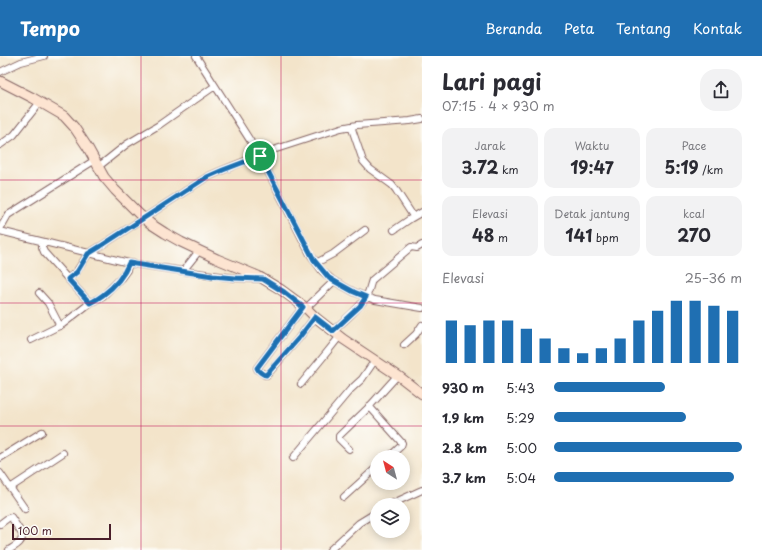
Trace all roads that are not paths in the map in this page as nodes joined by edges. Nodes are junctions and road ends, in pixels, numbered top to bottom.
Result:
1 (44, 56) edge
2 (196, 56) edge
3 (0, 72) edge
4 (0, 81) edge
5 (216, 86) junction
6 (40, 102) junction
7 (422, 119) edge
8 (351, 126) junction
9 (0, 145) edge
10 (261, 155) junction
11 (96, 163) junction
12 (422, 212) edge
13 (413, 216) junction
14 (144, 218) junction
15 (0, 230) edge
16 (365, 230) dead end
17 (394, 230) dead end
18 (42, 244) junction
19 (422, 245) edge
20 (198, 250) junction
21 (87, 257) junction
22 (318, 263) junction
23 (128, 266) junction
24 (183, 271) junction
25 (68, 279) junction
26 (263, 279) junction
27 (334, 281) junction
28 (368, 292) junction
29 (39, 293) dead end
30 (90, 303) junction
31 (422, 308) edge
32 (301, 310) junction
33 (313, 320) junction
34 (422, 325) edge
35 (60, 326) junction
36 (336, 337) junction
37 (31, 340) dead end
38 (404, 345) dead end
39 (372, 363) junction
40 (394, 379) junction
41 (301, 384) dead end
42 (422, 394) edge
43 (369, 406) junction
44 (42, 432) dead end
45 (349, 449) dead end
46 (397, 450) edge
47 (63, 453) dead end
48 (0, 458) edge
49 (293, 458) dead end
50 (0, 473) edge
51 (370, 473) edge
52 (2, 482) edge
53 (10, 488) junction
54 (422, 490) edge
55 (344, 497) dead end
56 (404, 498) edge
57 (25, 509) dead end
58 (370, 516) edge
59 (0, 524) edge
60 (9, 550) edge
61 (330, 550) edge

1 - 3 street
2 - 5 street
4 - 6 street
5 - 10 street
5 - 11 street
6 - 9 street
6 - 11 street
7 - 8 street
8 - 10 street
8 - 13 street
10 - 14 street
10 - 22 street
11 - 14 street
11 - 15 street
12 - 13 street
13 - 17 street
14 - 20 street
14 - 21 street
15 - 18 street
16 - 22 street
18 - 21 street
18 - 25 street
19 - 28 street
20 - 24 street
20 - 26 street
21 - 23 street
21 - 25 street
22 - 27 street
23 - 24 street
23 - 30 street
24 - 26 street
25 - 30 street
26 - 32 street
27 - 28 street
27 - 32 street
28 - 31 street
28 - 36 street
29 - 35 street
30 - 35 street
32 - 33 street
32 - 33 street
33 - 36 street
34 - 38 street
35 - 37 street
36 - 39 street
36 - 41 street
39 - 40 street
39 - 49 street
40 - 42 street
40 - 43 street
43 - 45 street
43 - 46 street
44 - 48 street
47 - 53 street
50 - 52 street
51 - 55 street
52 - 53 street
53 - 57 street
54 - 56 street
58 - 61 street
59 - 60 street

